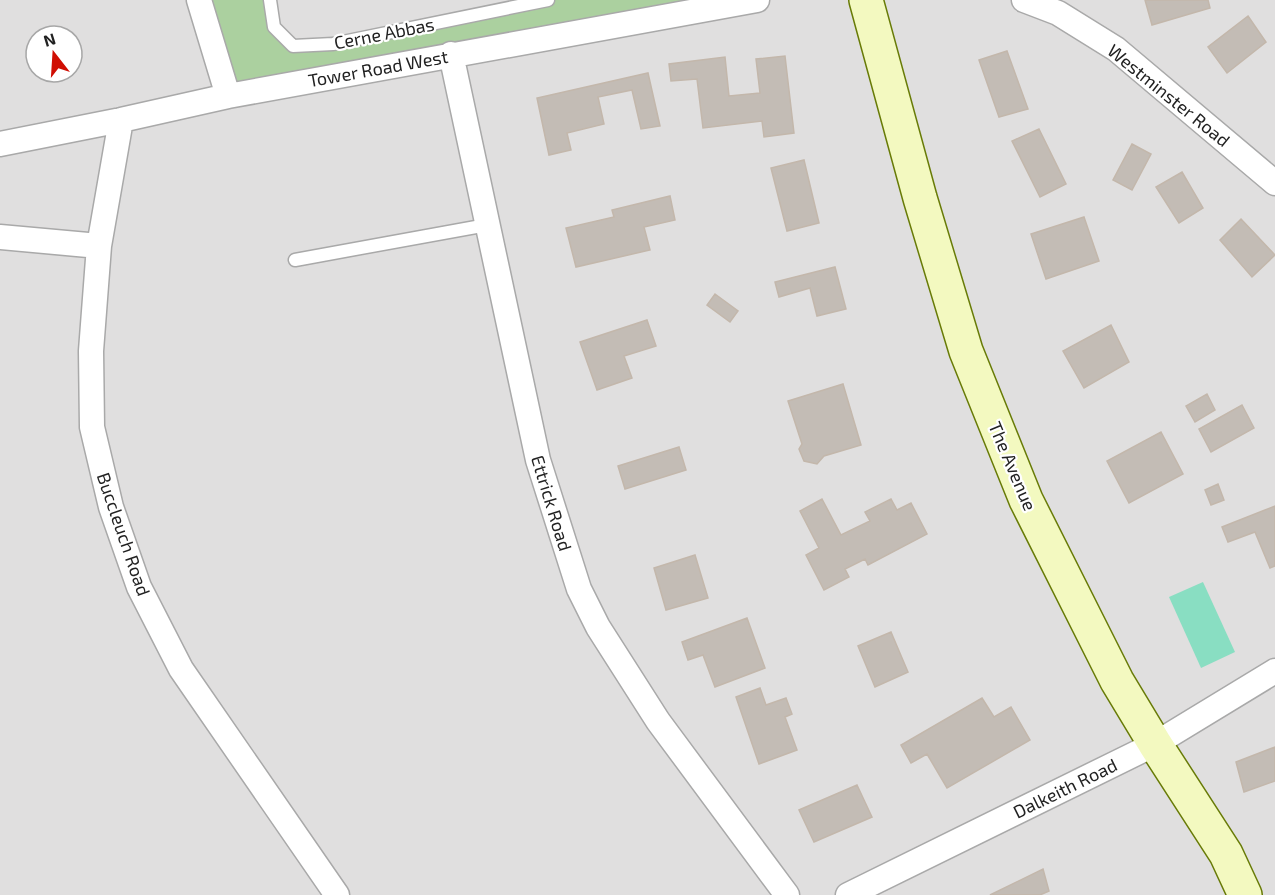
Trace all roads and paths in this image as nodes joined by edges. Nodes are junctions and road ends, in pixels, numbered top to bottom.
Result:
1 (199, 0) edge
2 (270, 0) edge
3 (548, 0) edge
4 (757, 0) edge
5 (866, 0) edge
6 (1024, 0) edge
7 (527, 2) edge
8 (451, 54) junction
9 (228, 96) junction
10 (121, 120) junction
11 (0, 144) edge
12 (1275, 183) edge
13 (487, 225) junction
14 (0, 237) edge
15 (99, 246) junction
16 (295, 260) dead end
17 (1275, 671) edge
18 (1155, 744) junction
19 (337, 895) edge
20 (787, 895) edge
21 (848, 895) edge
22 (1245, 895) edge

1 - 9 street
2 - 7 lane, Cerne Abbas
3 - 7 lane, Cerne Abbas
4 - 8 street, Tower Road West
5 - 18 main road, The Avenue
6 - 12 street, Westminster Road
8 - 9 street, Tower Road West
8 - 13 street, Ettrick Road
9 - 10 street, Tower Road West
10 - 11 street, Tower Road West
10 - 15 street, Buccleuch Road
13 - 16 lane
13 - 20 street, Ettrick Road
14 - 15 street
15 - 19 street, Buccleuch Road
17 - 18 street, Dalkeith Road
18 - 21 street, Dalkeith Road
18 - 22 main road, The Avenue

